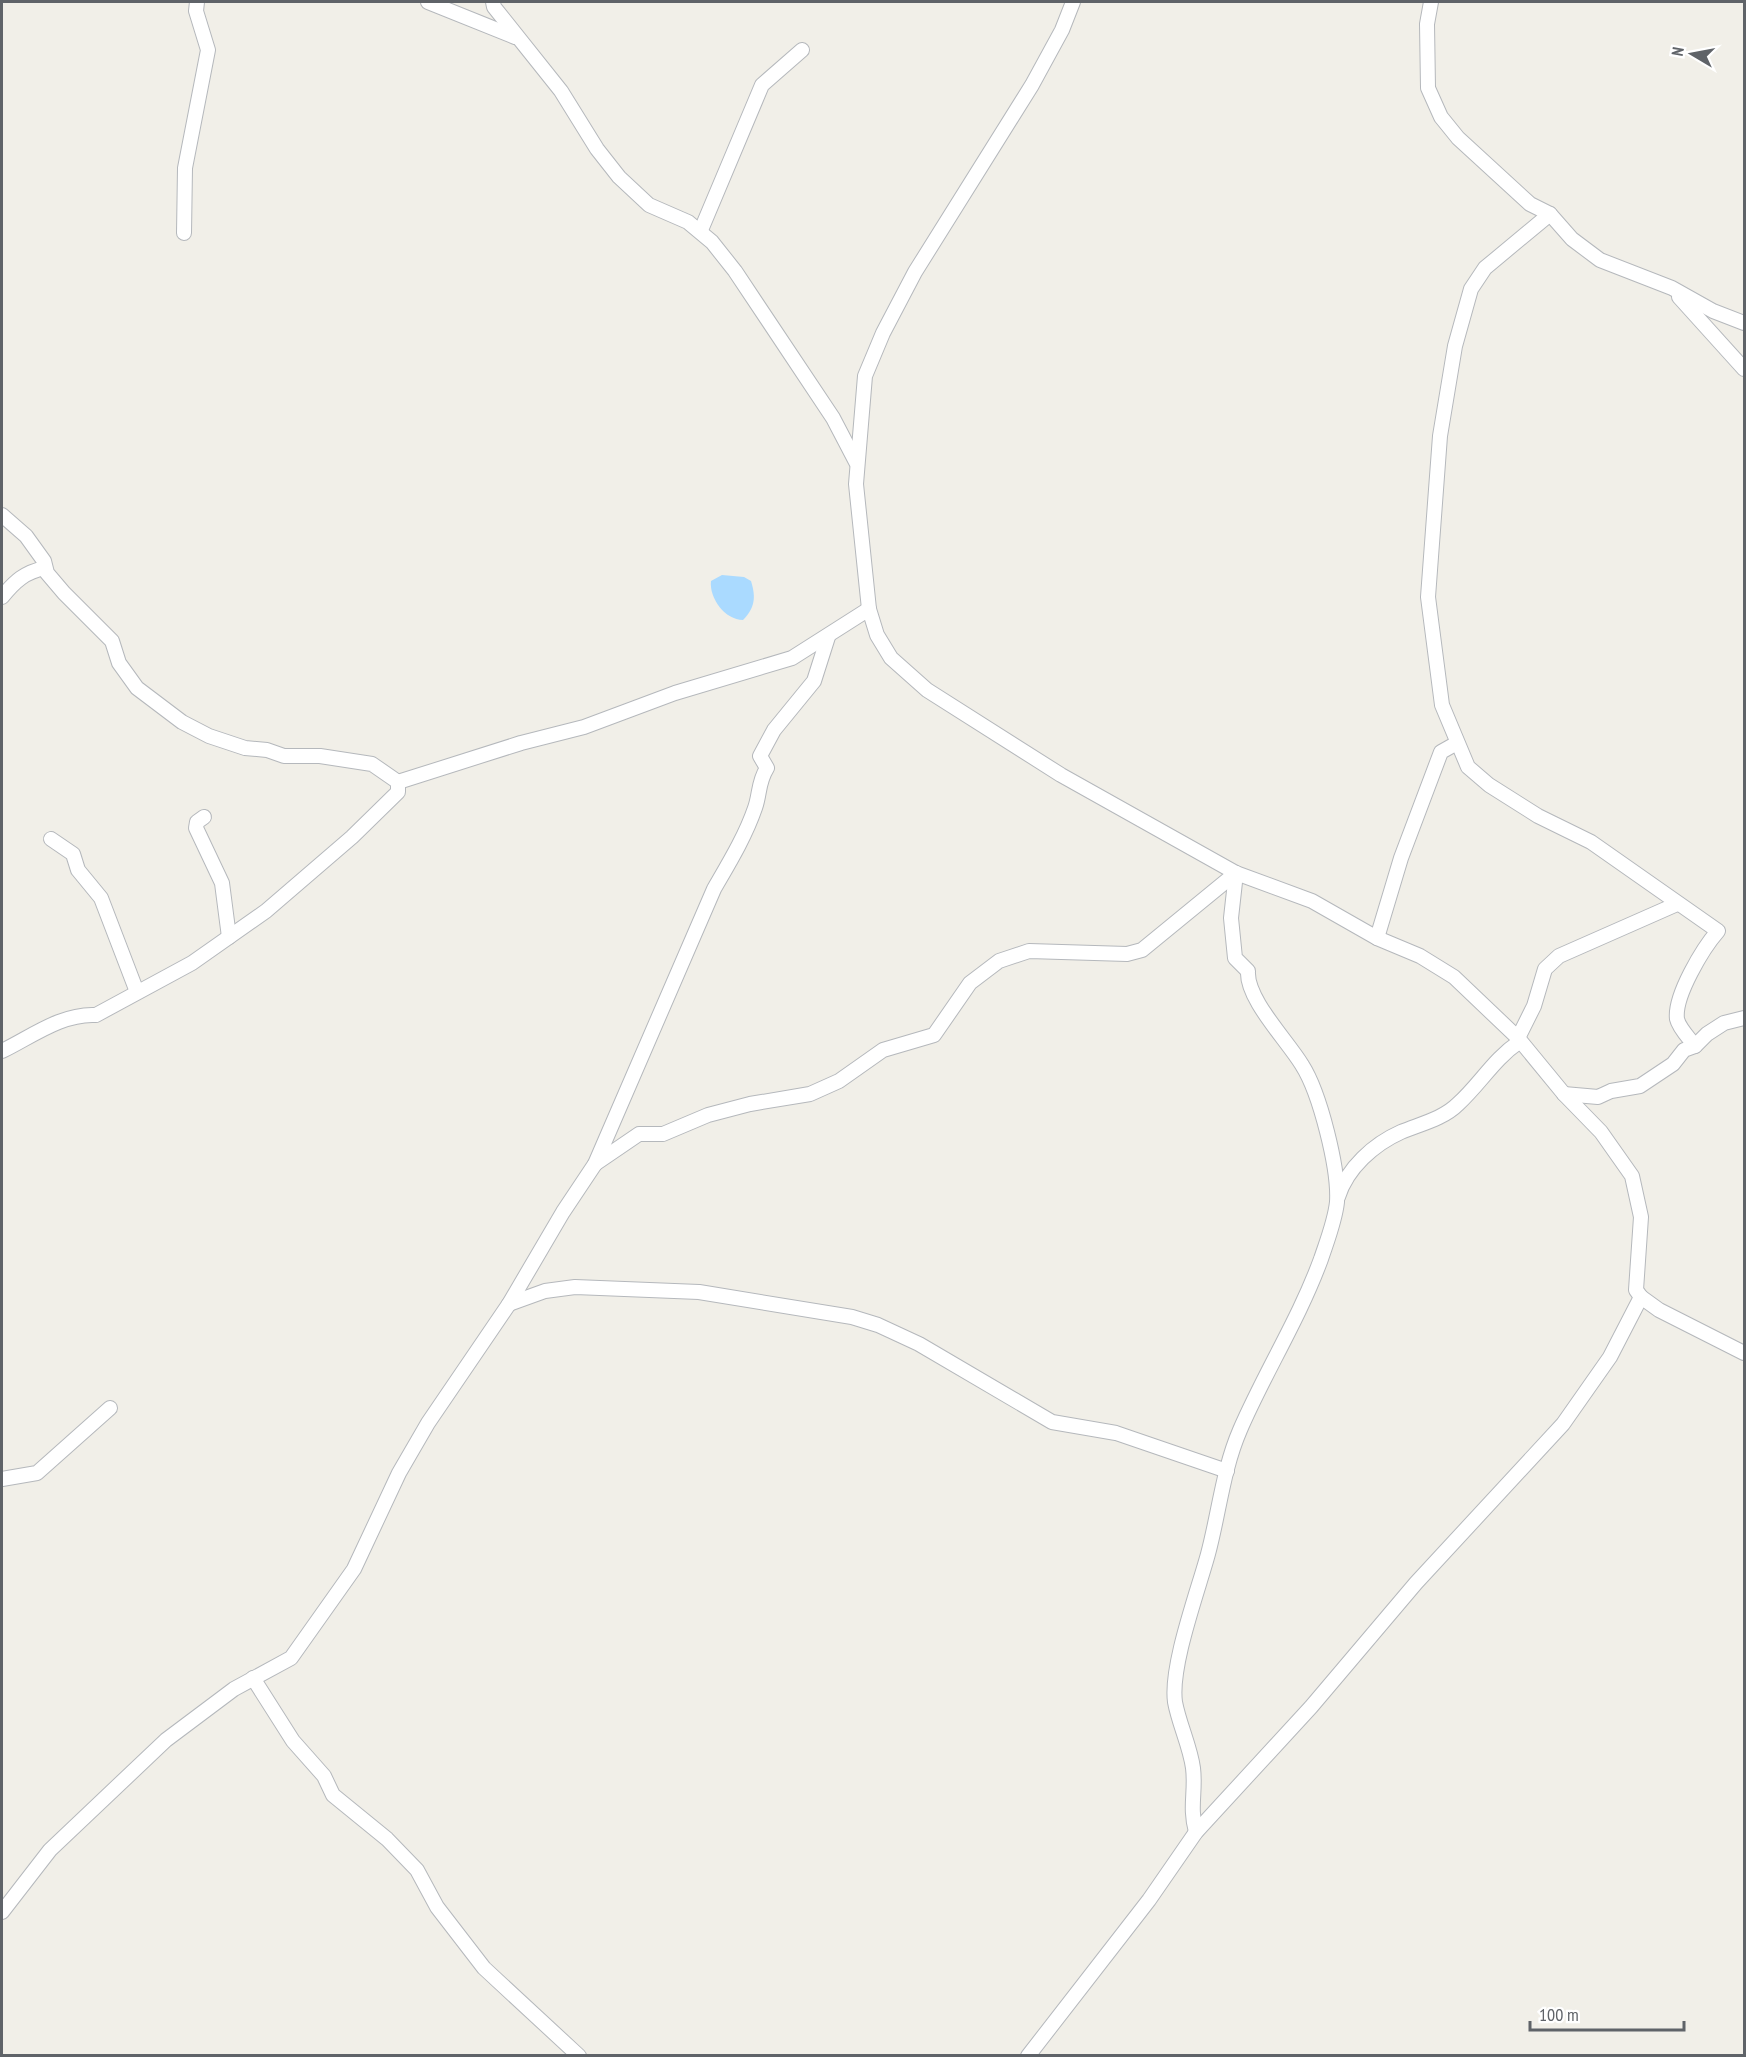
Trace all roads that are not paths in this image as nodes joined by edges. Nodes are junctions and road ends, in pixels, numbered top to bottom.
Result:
1 (197, 2) edge
2 (428, 2) edge
3 (493, 2) edge
4 (1072, 2) edge
5 (1431, 2) edge
6 (517, 38) junction
7 (801, 50) dead end
8 (1550, 214) junction
9 (701, 230) junction
10 (184, 233) dead end
11 (1672, 288) junction
12 (1744, 323) edge
13 (1744, 369) edge
14 (856, 462) junction
15 (2, 515) edge
16 (45, 568) junction
17 (2, 597) edge
18 (869, 609) junction
19 (828, 637) junction
20 (1457, 743) junction
21 (399, 782) junction
22 (204, 816) dead end
23 (51, 839) dead end
24 (1236, 873) junction
25 (1677, 904) junction
26 (229, 937) junction
27 (1377, 938) junction
28 (137, 992) junction
29 (1744, 1018) edge
30 (1519, 1040) junction
31 (1695, 1046) junction
32 (2, 1051) edge
33 (1564, 1094) junction
34 (595, 1164) junction
35 (1337, 1202) junction
36 (1641, 1297) junction
37 (509, 1304) junction
38 (1744, 1353) edge
39 (110, 1408) dead end
40 (1227, 1471) junction
41 (2, 1479) edge
42 (253, 1678) junction
43 (1196, 1832) junction
44 (2, 1912) edge
45 (579, 2055) edge
46 (1028, 2055) edge

1 - 10 street
2 - 6 street
3 - 6 street
4 - 14 street
5 - 8 street
6 - 9 street
7 - 9 street
8 - 11 street
8 - 20 street
9 - 14 street
11 - 12 street
11 - 13 street
14 - 18 street
15 - 16 street
16 - 17 street
16 - 21 street
18 - 19 street
18 - 24 street
19 - 21 street
19 - 34 street
20 - 25 street
20 - 27 street
21 - 26 street
22 - 26 street
23 - 28 street
24 - 27 street
24 - 34 street
24 - 35 street
25 - 30 street
25 - 31 street
26 - 28 street
27 - 30 street
28 - 32 street
29 - 31 street
30 - 33 street
30 - 35 street
31 - 33 street
33 - 36 street
34 - 37 street
35 - 40 street
36 - 38 street
36 - 43 street
37 - 40 street
37 - 42 street
39 - 41 street
40 - 43 street
42 - 44 street
42 - 45 street
43 - 46 street

